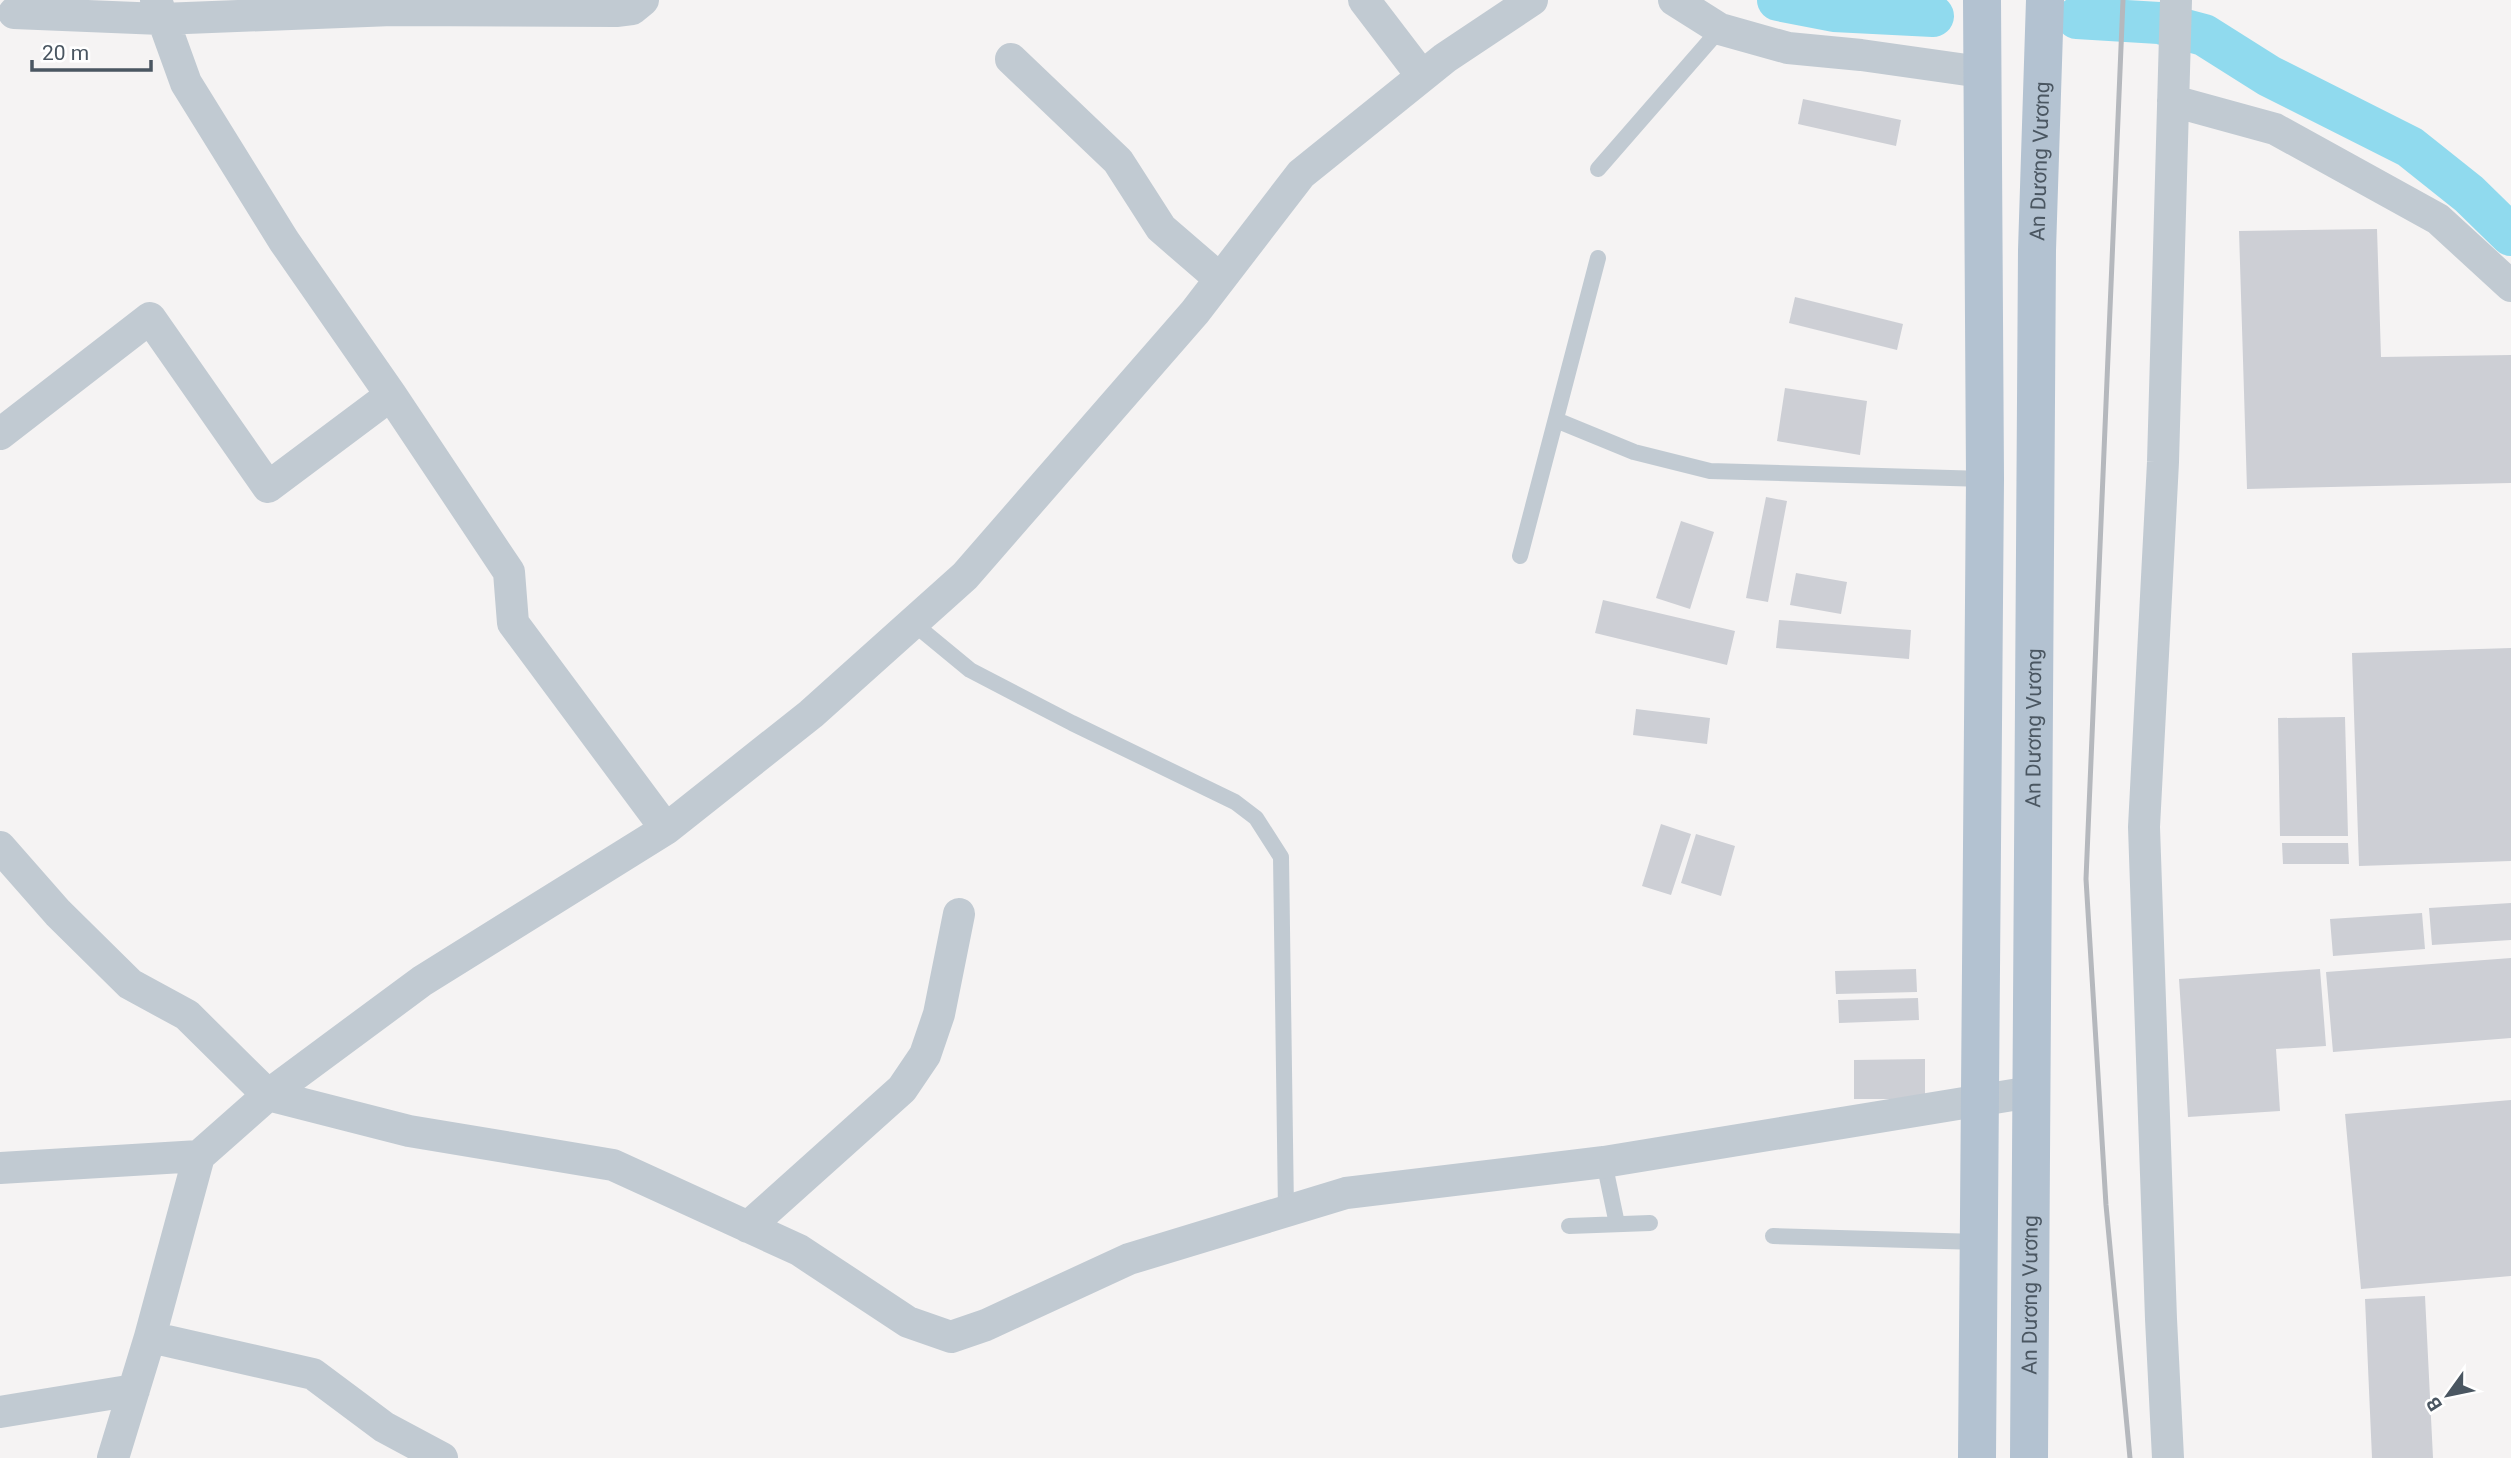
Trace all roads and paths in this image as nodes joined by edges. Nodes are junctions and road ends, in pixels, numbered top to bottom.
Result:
1 (643, 0) edge
2 (1364, 0) edge
3 (1532, 0) edge
4 (1674, 0) edge
5 (1982, 0) edge
6 (2045, 0) edge
7 (2176, 0) edge
8 (392, 5) edge
9 (159, 9) edge
10 (9, 12) edge
11 (1720, 29) junction
12 (1011, 60) dead end
13 (1981, 72) junction
14 (1422, 76) junction
15 (2173, 86) junction
16 (1598, 169) dead end
17 (1598, 258) dead end
18 (1220, 279) junction
19 (2511, 286) edge
20 (1986, 324) junction
21 (2037, 324) junction
22 (391, 395) junction
23 (1556, 420) junction
24 (0, 434) edge
25 (1985, 479) junction
26 (1520, 556) dead end
27 (912, 623) junction
28 (666, 829) junction
29 (0, 847) edge
30 (959, 914) dead end
31 (2031, 1092) junction
32 (268, 1095) junction
33 (1981, 1102) junction
34 (199, 1156) junction
35 (1604, 1163) junction
36 (0, 1168) edge
37 (1286, 1211) junction
38 (1650, 1223) dead end
39 (1617, 1224) junction
40 (1569, 1226) dead end
41 (747, 1227) junction
42 (1773, 1236) dead end
43 (1979, 1242) junction
44 (150, 1337) junction
45 (134, 1390) junction
46 (0, 1412) edge
47 (113, 1458) edge
48 (442, 1458) edge
49 (1977, 1458) edge
50 (2029, 1458) edge
51 (2168, 1458) edge

1 - 8 street
2 - 14 street
3 - 14 street
4 - 11 street
5 - 13 main road
6 - 21 main road, An Dương Vương
7 - 15 street
8 - 9 street
9 - 10 street
9 - 22 street
11 - 13 street
11 - 16 lane
12 - 18 street
13 - 20 main road
14 - 18 street
15 - 19 street
15 - 51 street
17 - 23 lane
18 - 27 street
20 - 21 main road
20 - 25 main road
21 - 31 main road, An Dương Vương
22 - 24 street
22 - 28 street
23 - 25 lane
23 - 26 lane
25 - 33 main road
27 - 28 street
27 - 37 lane
28 - 32 street
29 - 32 street
30 - 41 street
31 - 33 street
31 - 50 main road, An Dương Vương
32 - 34 street
32 - 41 street
33 - 35 street
33 - 43 main road
34 - 36 street
34 - 44 street
35 - 37 street
35 - 39 lane
37 - 41 street
38 - 39 lane
39 - 40 lane
42 - 43 lane
43 - 49 main road
44 - 45 street
44 - 48 street
45 - 46 street
45 - 47 street

